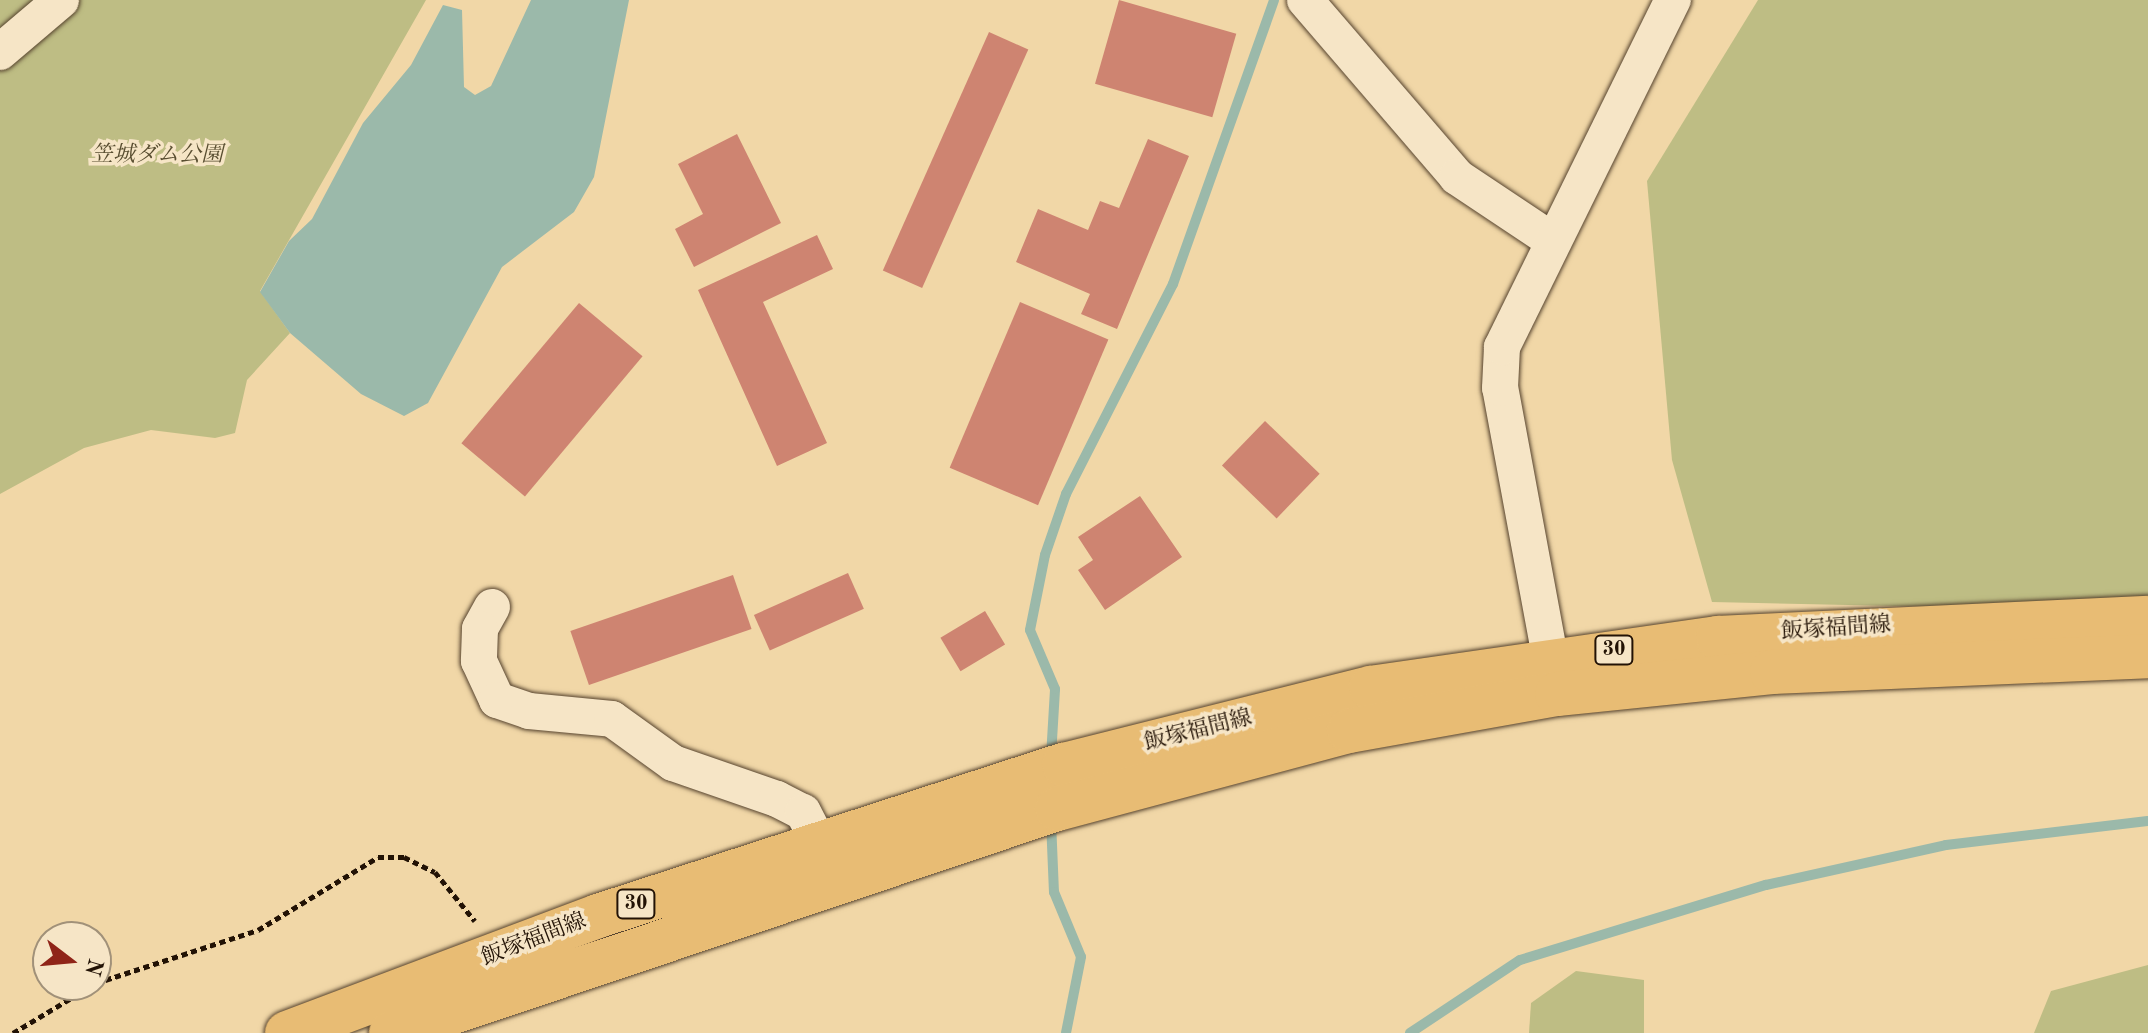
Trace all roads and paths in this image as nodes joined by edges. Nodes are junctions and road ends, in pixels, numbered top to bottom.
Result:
1 (61, 0) edge
2 (1305, 0) edge
3 (1673, 0) edge
4 (0, 52) edge
5 (1553, 241) junction
6 (492, 607) dead end
7 (2148, 618) edge
8 (2148, 656) edge
9 (1554, 676) junction
10 (830, 862) junction
11 (501, 952) junction
12 (112, 978) edge
13 (66, 1001) edge
14 (13, 1033) edge
15 (287, 1033) edge
16 (391, 1033) edge

1 - 4 street
2 - 5 street
3 - 5 street
5 - 9 street
6 - 10 street
7 - 9 main road, 飯塚福間線 / 30
8 - 9 main road, 飯塚福間線 / 30
9 - 10 main road, 飯塚福間線 / 30
10 - 11 main road, 飯塚福間線 / 30
10 - 16 main road, 飯塚福間線 / 30
11 - 12 path
11 - 15 main road, 飯塚福間線 / 30
13 - 14 path

